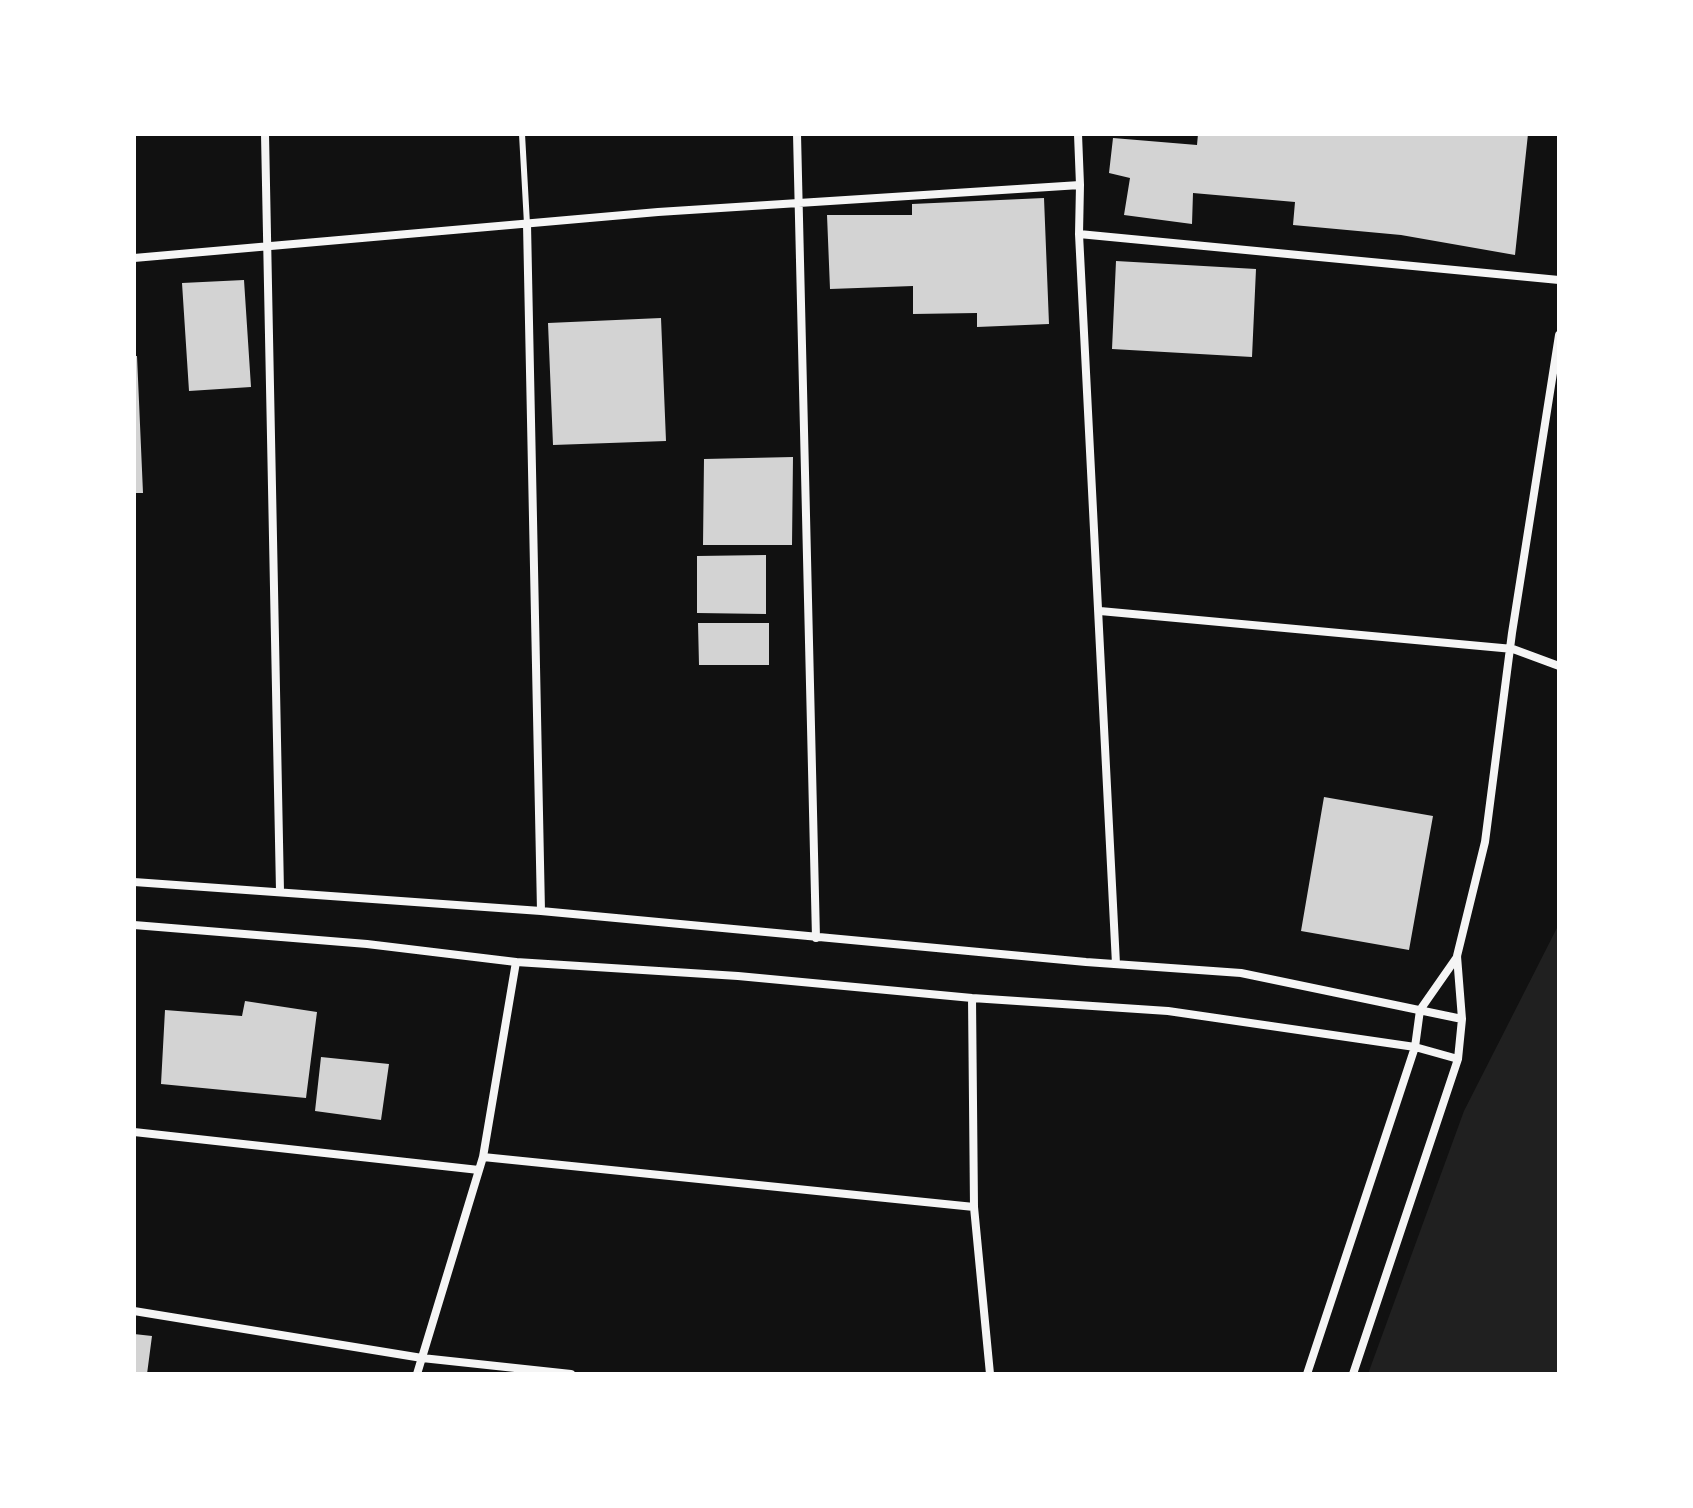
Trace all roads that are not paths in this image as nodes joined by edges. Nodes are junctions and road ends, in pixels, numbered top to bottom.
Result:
1 (265, 134) edge
2 (522, 134) edge
3 (797, 134) edge
4 (1078, 134) edge
5 (1080, 185) junction
6 (801, 203) junction
7 (527, 224) junction
8 (1079, 234) junction
9 (266, 248) junction
10 (134, 258) edge
11 (1559, 280) edge
12 (1559, 335) edge
13 (1100, 611) junction
14 (1513, 649) junction
15 (1559, 666) edge
16 (134, 882) edge
17 (280, 891) junction
18 (541, 911) junction
19 (134, 925) edge
20 (816, 938) junction
21 (1457, 956) junction
22 (516, 962) junction
23 (1116, 964) junction
24 (972, 998) junction
25 (1420, 1010) junction
26 (1462, 1019) junction
27 (1415, 1047) junction
28 (1458, 1059) junction
29 (134, 1132) edge
30 (483, 1157) junction
31 (479, 1170) junction
32 (974, 1207) junction
33 (134, 1311) edge
34 (422, 1358) junction
35 (417, 1374) edge
36 (571, 1374) edge
37 (990, 1374) edge
38 (1307, 1374) edge
39 (1353, 1374) edge

1 - 9 street
2 - 7 lane
3 - 6 street
4 - 5 street
5 - 6 street
5 - 8 street
6 - 7 street
6 - 20 street
7 - 9 street
7 - 18 street
8 - 11 street
8 - 13 street
9 - 10 street
9 - 17 street
12 - 14 street
13 - 14 street
13 - 23 street
14 - 15 street
14 - 21 street
16 - 17 street
17 - 18 street
18 - 20 street
19 - 22 street
20 - 23 street
21 - 25 street
21 - 26 street
22 - 24 street
22 - 30 street
23 - 25 street
24 - 27 street
24 - 32 street
25 - 26 street
25 - 27 street
26 - 28 street
27 - 28 street
27 - 38 street
28 - 39 street
29 - 31 street
30 - 31 street
30 - 32 street
31 - 34 street
32 - 37 street
33 - 34 street
34 - 35 street
34 - 36 street

